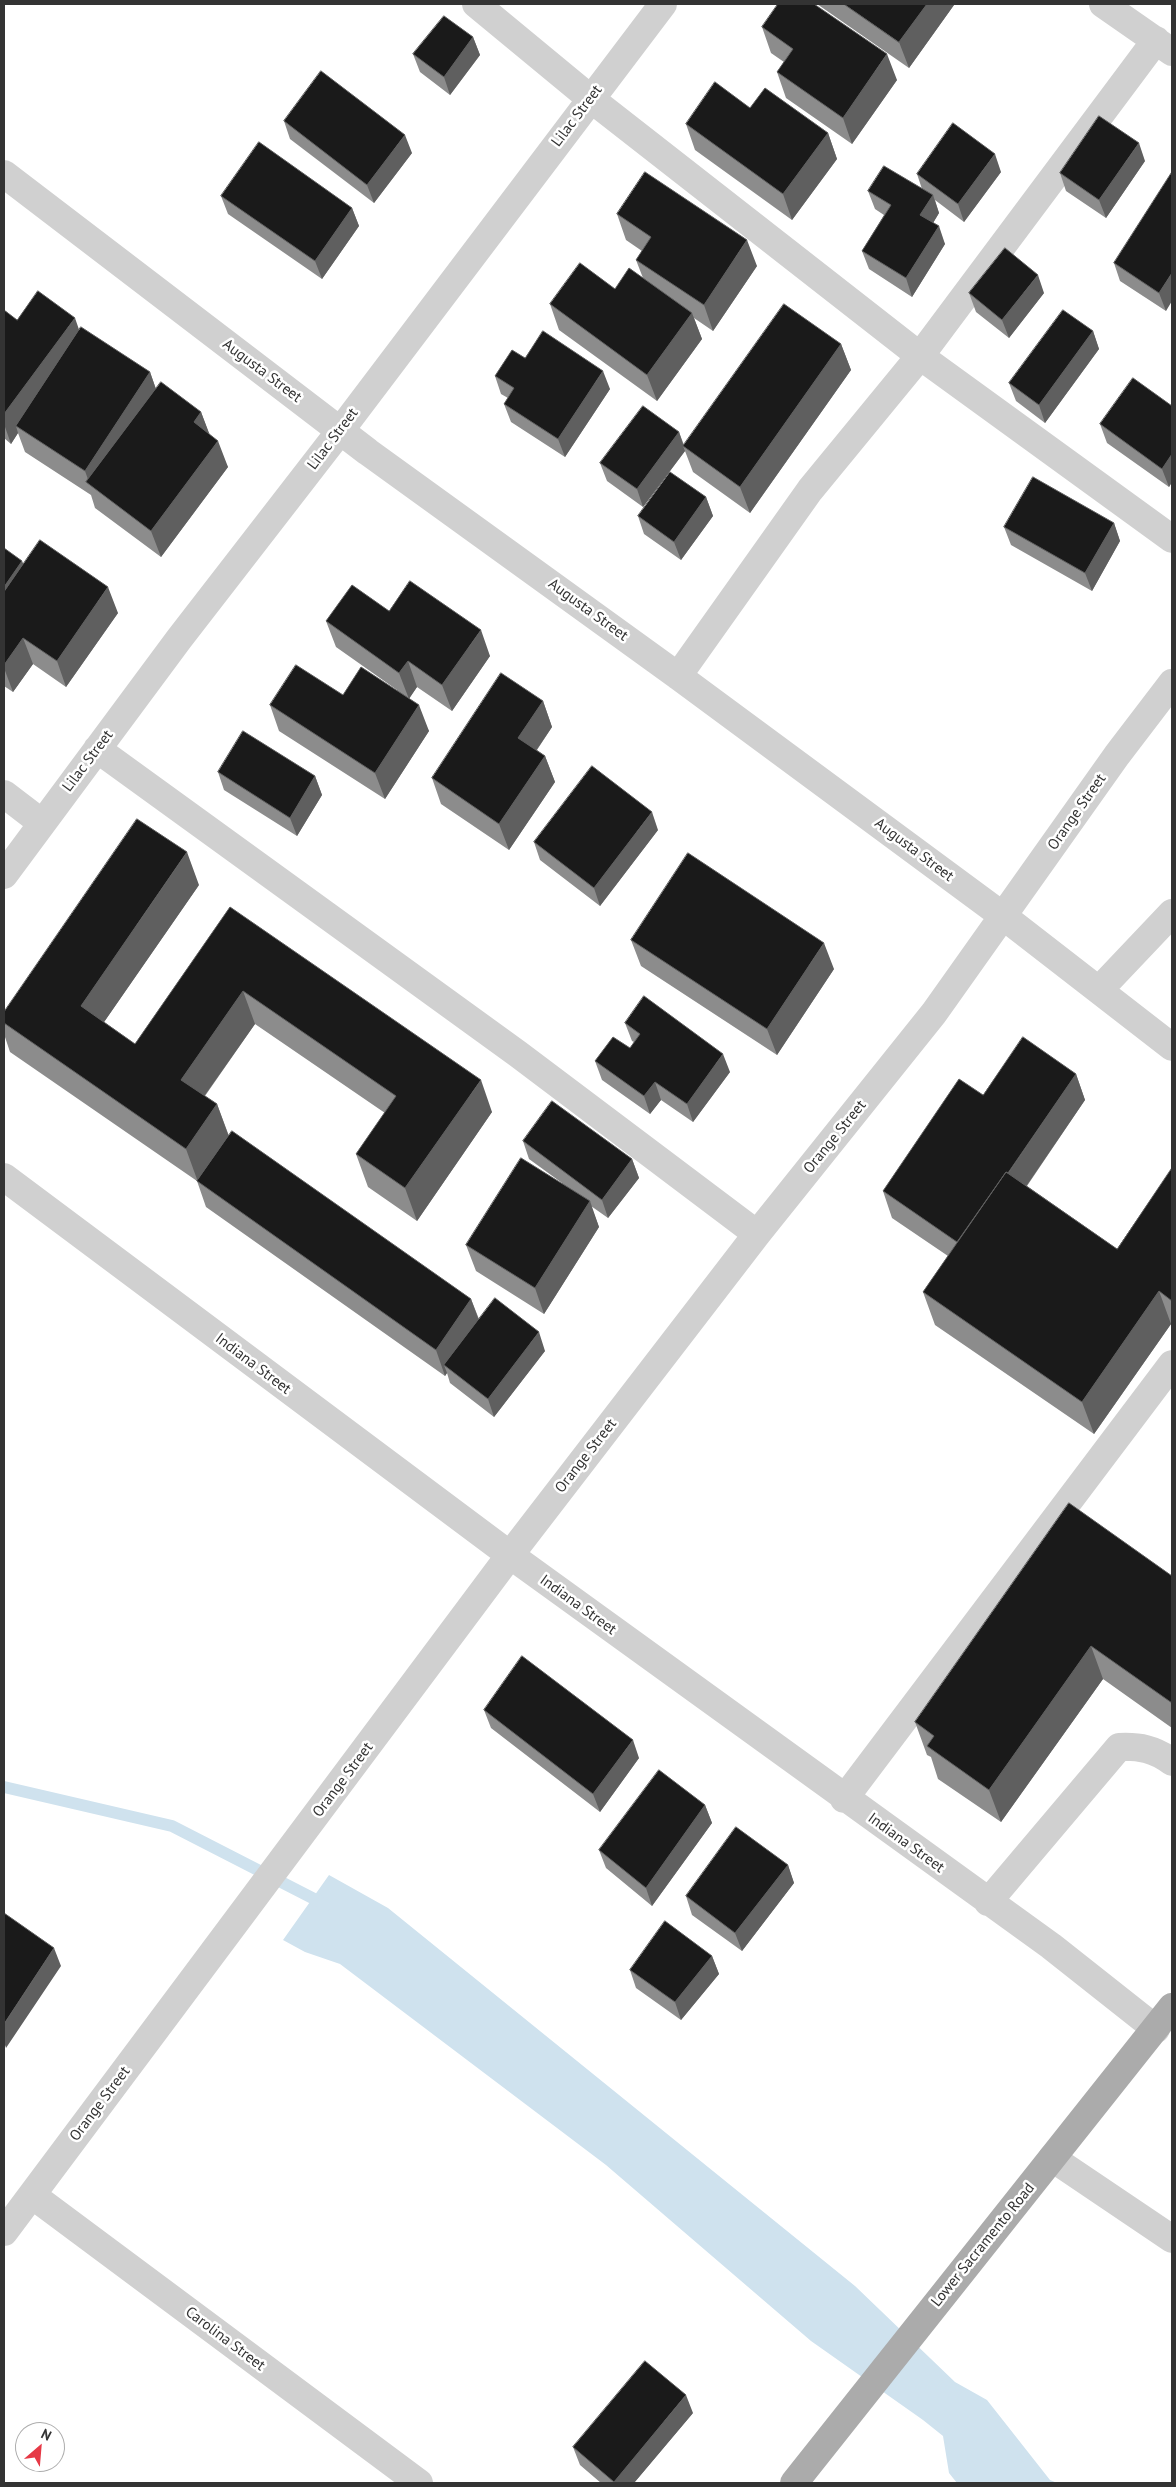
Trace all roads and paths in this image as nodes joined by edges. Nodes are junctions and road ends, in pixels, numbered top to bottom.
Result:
1 (476, 4) edge
2 (663, 4) edge
3 (1121, 9) edge
4 (1164, 46) edge
5 (591, 99) junction
6 (4, 174) edge
7 (920, 356) junction
8 (340, 430) junction
9 (1172, 540) edge
10 (678, 676) junction
11 (1172, 683) edge
12 (97, 749) junction
13 (4, 794) edge
14 (42, 822) junction
15 (4, 875) edge
16 (1172, 913) edge
17 (1003, 916) junction
18 (1099, 990) junction
19 (1172, 1047) edge
20 (4, 1177) edge
21 (757, 1234) junction
22 (1172, 1364) edge
23 (510, 1555) junction
24 (1172, 1762) edge
25 (844, 1799) junction
26 (988, 1902) junction
27 (1172, 2007) edge
28 (1156, 2029) junction
29 (1052, 2158) junction
30 (32, 2195) junction
31 (4, 2232) edge
32 (1172, 2239) edge
33 (419, 2483) edge
34 (794, 2483) edge

1 - 5 street
2 - 5 street, Lilac Street
3 - 4 street
4 - 7 street
5 - 7 street
5 - 8 street, Lilac Street
6 - 8 street, Augusta Street
7 - 9 street
7 - 10 street
8 - 10 street, Augusta Street
8 - 12 street, Lilac Street
10 - 17 street, Augusta Street
11 - 17 street, Orange Street
12 - 14 street, Lilac Street
12 - 21 street
13 - 14 street
14 - 15 street, Lilac Street
16 - 18 street
17 - 18 street, Augusta Street
17 - 21 street, Orange Street
18 - 19 street, Augusta Street
20 - 23 street, Indiana Street
21 - 23 street, Orange Street
22 - 25 street
23 - 25 street, Indiana Street
23 - 30 street, Orange Street
24 - 26 street
25 - 26 street, Indiana Street
26 - 28 street, Indiana Street
27 - 28 main road, Lower Sacramento Road
28 - 29 main road, Lower Sacramento Road
29 - 32 street
29 - 34 main road, Lower Sacramento Road
30 - 31 street, Orange Street
30 - 33 street, Carolina Street

